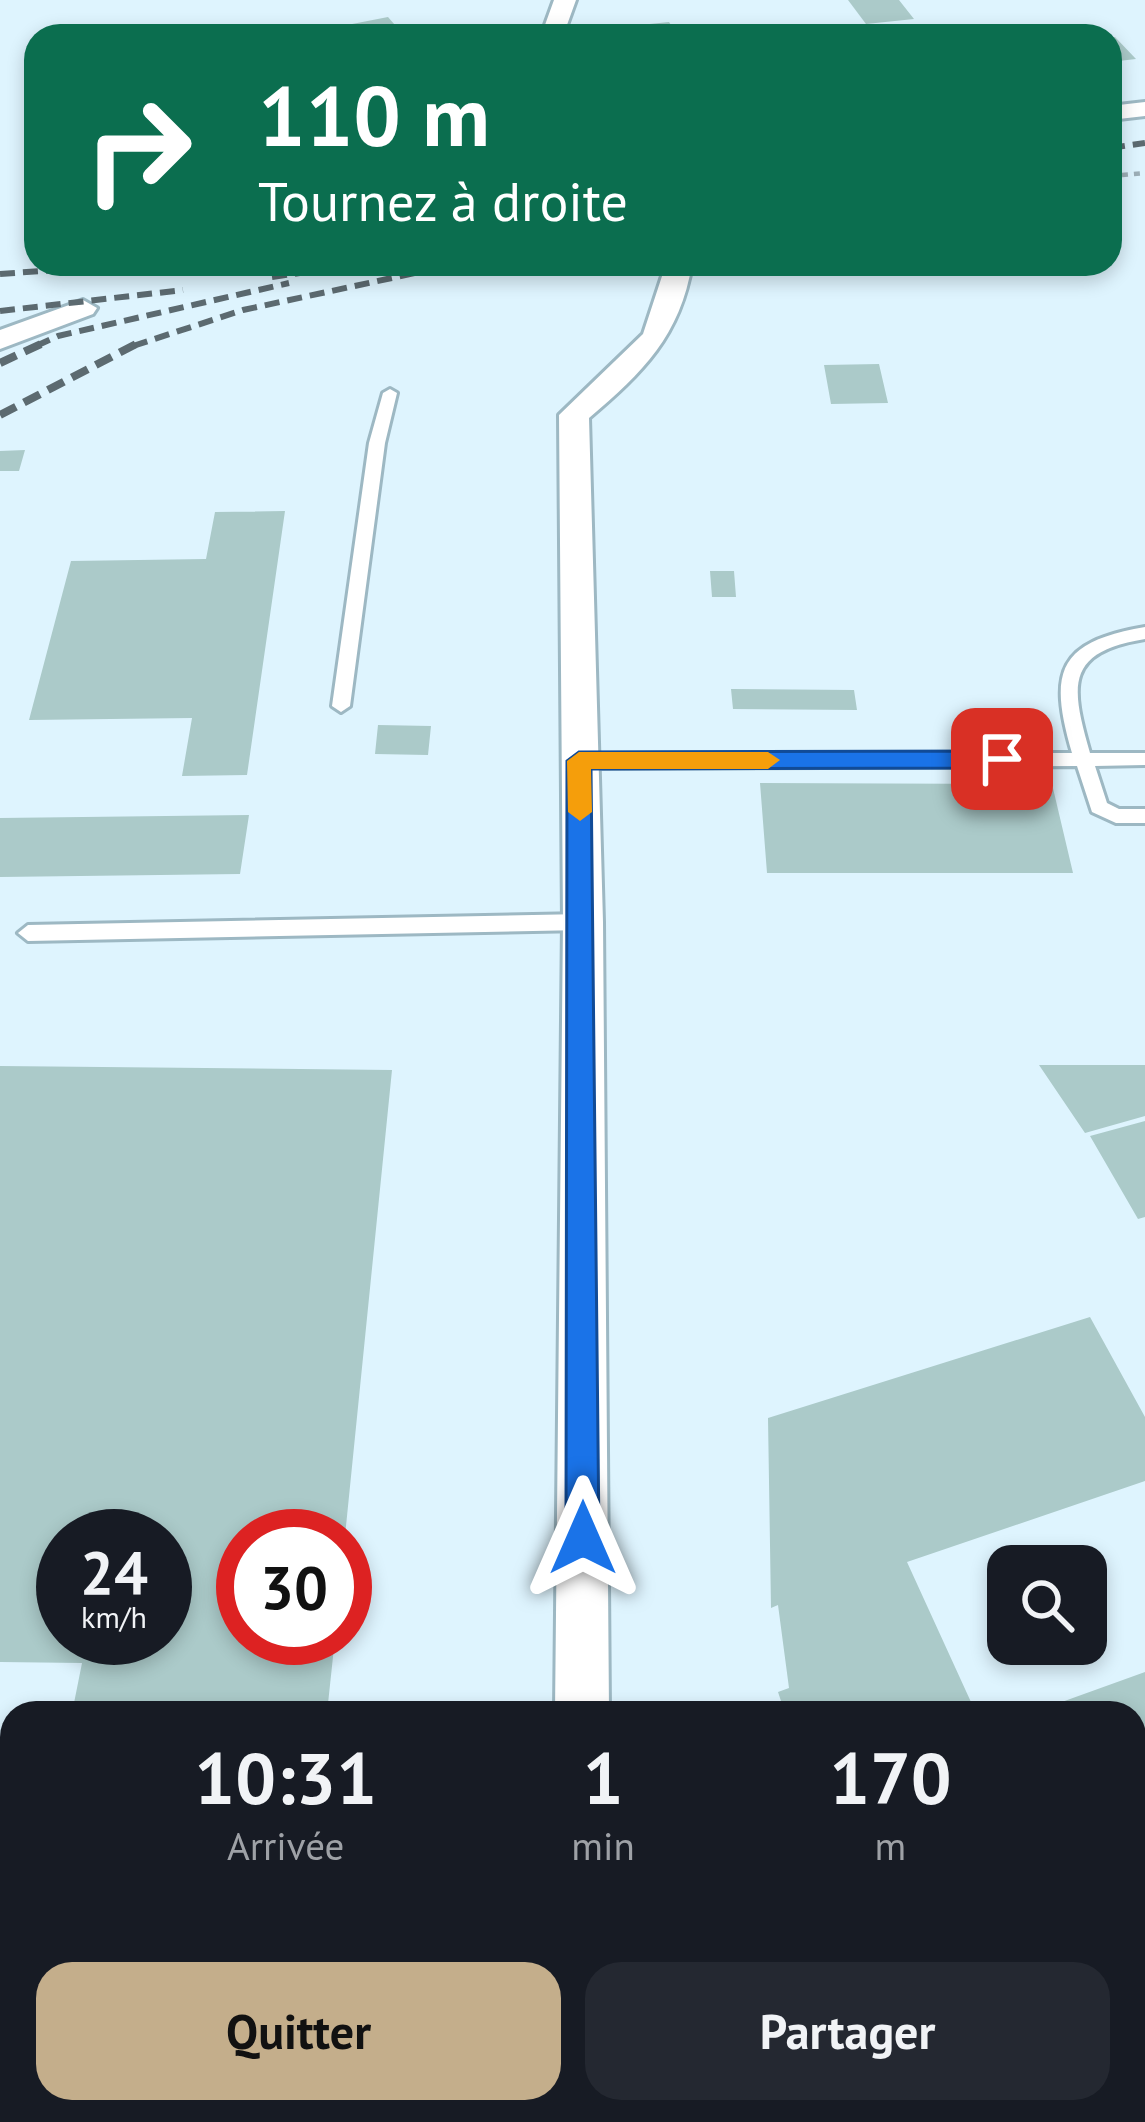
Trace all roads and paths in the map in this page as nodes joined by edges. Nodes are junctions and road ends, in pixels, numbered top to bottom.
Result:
1 (676, 276) edge
2 (0, 318) edge
3 (0, 340) edge
4 (391, 393) dead end
5 (1145, 633) edge
6 (341, 706) dead end
7 (1085, 759) junction
8 (1145, 759) edge
9 (579, 761) junction
10 (1145, 816) edge
11 (583, 922) junction
12 (28, 933) dead end
13 (582, 1701) edge

1 - 9 street
2 - 3 street
4 - 6 lane
5 - 7 lane
7 - 8 lane
7 - 9 lane
7 - 10 lane
9 - 11 street
11 - 12 lane
11 - 13 street

